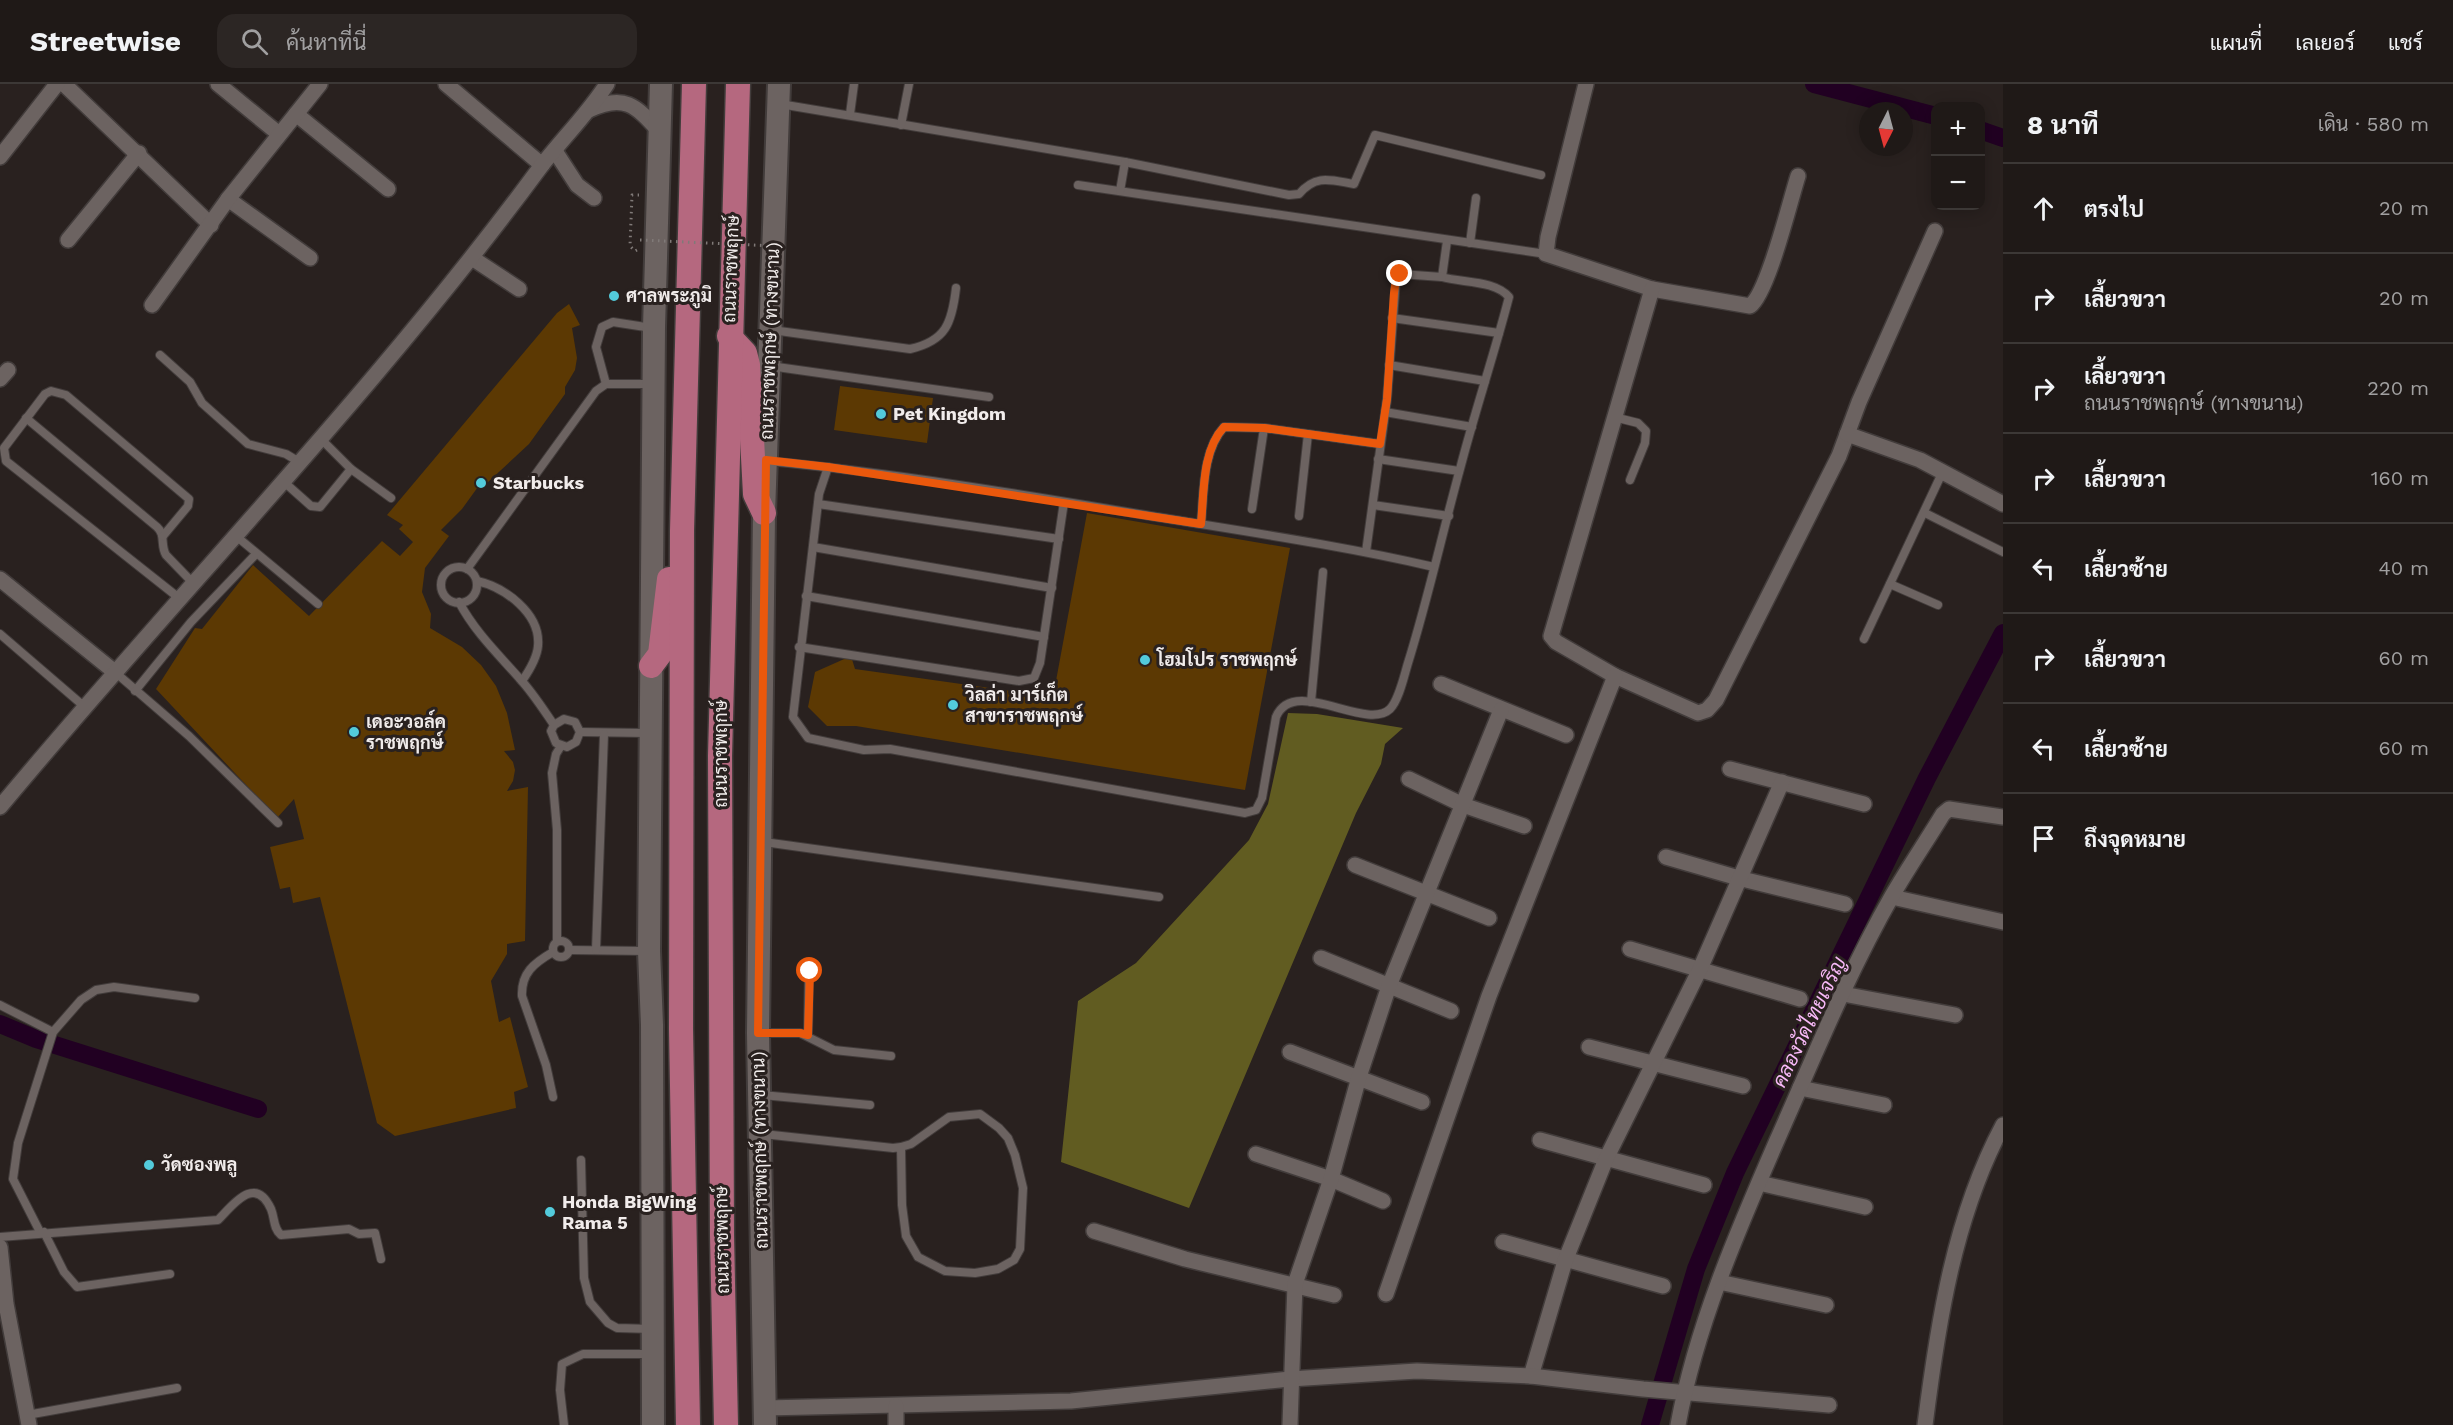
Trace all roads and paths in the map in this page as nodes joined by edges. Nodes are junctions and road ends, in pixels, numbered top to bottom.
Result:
1 (57, 84) edge
2 (64, 84) edge
3 (218, 84) edge
4 (320, 84) edge
5 (446, 84) edge
6 (607, 84) edge
7 (661, 84) edge
8 (694, 84) edge
9 (738, 84) edge
10 (854, 84) edge
11 (909, 84) edge
12 (1586, 84) edge
13 (779, 94) edge
14 (589, 110) junction
15 (296, 114) junction
16 (850, 114) junction
17 (901, 125) junction
18 (660, 132) junction
19 (279, 134) junction
20 (555, 151) junction
21 (139, 153) junction
22 (0, 158) edge
23 (1125, 162) junction
24 (542, 165) junction
25 (1541, 175) dead end
26 (1798, 176) dead end
27 (1078, 185) dead end
28 (388, 189) dead end
29 (1120, 191) junction
30 (632, 195) dead end
31 (594, 198) dead end
32 (1476, 198) dead end
33 (228, 199) junction
34 (211, 225) junction
35 (1935, 231) dead end
36 (69, 240) dead end
37 (1447, 241) junction
38 (1470, 243) junction
39 (776, 246) dead end
40 (1546, 254) junction
41 (310, 258) dead end
42 (472, 258) junction
43 (1442, 277) junction
44 (956, 288) dead end
45 (519, 289) dead end
46 (1652, 289) junction
47 (152, 305) dead end
48 (1392, 318) junction
49 (654, 328) junction
50 (770, 330) junction
51 (1499, 333) junction
52 (729, 336) junction
53 (160, 355) dead end
54 (1389, 365) junction
55 (769, 366) junction
56 (1485, 381) junction
57 (606, 384) junction
58 (654, 384) junction
59 (988, 397) dead end
60 (1385, 412) junction
61 (1614, 417) junction
62 (26, 418) junction
63 (1472, 427) junction
64 (1264, 428) junction
65 (1308, 434) junction
66 (1847, 434) junction
67 (322, 440) junction
68 (1380, 444) junction
69 (1378, 459) junction
70 (766, 460) junction
71 (301, 463) junction
72 (828, 467) junction
73 (351, 469) junction
74 (1459, 471) junction
75 (1943, 471) junction
76 (1630, 480) dead end
77 (284, 482) junction
78 (391, 498) dead end
79 (1064, 502) junction
80 (818, 504) junction
81 (2003, 504) edge
82 (1372, 505) junction
83 (1252, 508) dead end
84 (764, 513) junction
85 (1924, 513) junction
86 (1299, 516) dead end
87 (1449, 516) junction
88 (1201, 524) junction
89 (682, 531) junction
90 (164, 536) junction
91 (236, 536) junction
92 (1059, 539) junction
93 (813, 547) junction
94 (1366, 552) junction
95 (2003, 552) edge
96 (256, 554) junction
97 (1434, 567) junction
98 (467, 569) junction
99 (1323, 572) dead end
100 (0, 579) edge
101 (477, 581) junction
102 (193, 583) junction
103 (1890, 584) junction
104 (1052, 588) junction
105 (806, 596) junction
106 (179, 598) junction
107 (459, 602) junction
108 (318, 604) dead end
109 (1938, 605) dead end
110 (1, 636) edge
111 (1044, 637) junction
112 (1864, 639) dead end
113 (799, 647) junction
114 (651, 666) junction
115 (116, 673) junction
116 (1615, 676) junction
117 (522, 681) junction
118 (1441, 684) dead end
119 (135, 691) junction
120 (1311, 702) junction
121 (86, 708) junction
122 (1501, 710) junction
123 (554, 725) junction
124 (580, 732) junction
125 (652, 733) junction
126 (603, 734) junction
127 (1566, 735) dead end
128 (561, 746) junction
129 (1730, 769) dead end
130 (1409, 778) dead end
131 (1782, 782) junction
132 (1864, 804) dead end
133 (1463, 805) junction
134 (0, 807) edge
135 (2003, 817) edge
136 (278, 823) dead end
137 (1524, 826) dead end
138 (762, 842) junction
139 (1666, 856) dead end
140 (1355, 865) dead end
141 (1742, 879) junction
142 (1425, 895) junction
143 (1159, 897) dead end
144 (1892, 897) junction
145 (1845, 904) dead end
146 (1489, 918) dead end
147 (2003, 922) edge
148 (557, 940) junction
149 (1630, 949) dead end
150 (570, 950) junction
151 (596, 950) junction
152 (649, 951) junction
153 (553, 952) junction
154 (1321, 958) dead end
155 (1700, 969) junction
156 (810, 971) dead end
157 (1389, 986) junction
158 (1843, 994) junction
159 (195, 998) dead end
160 (1800, 999) dead end
161 (0, 1005) edge
162 (1451, 1011) dead end
163 (1955, 1015) dead end
164 (53, 1032) junction
165 (758, 1033) junction
166 (808, 1035) junction
167 (1589, 1047) dead end
168 (1290, 1052) dead end
169 (891, 1056) dead end
170 (1653, 1063) junction
171 (1359, 1077) junction
172 (1743, 1086) dead end
173 (1800, 1088) junction
174 (759, 1095) junction
175 (553, 1097) dead end
176 (1422, 1102) dead end
177 (870, 1105) dead end
178 (1884, 1105) dead end
179 (2003, 1125) edge
180 (759, 1133) junction
181 (1540, 1140) dead end
182 (901, 1147) junction
183 (1256, 1154) dead end
184 (1606, 1159) junction
185 (581, 1160) dead end
186 (1331, 1179) junction
187 (1759, 1183) junction
188 (1704, 1185) dead end
189 (1383, 1201) dead end
190 (1865, 1207) dead end
191 (1094, 1231) dead end
192 (42, 1232) junction
193 (0, 1237) edge
194 (1503, 1242) dead end
195 (0, 1247) edge
196 (381, 1259) dead end
197 (1565, 1261) junction
198 (170, 1274) dead end
199 (1719, 1282) junction
200 (1295, 1284) junction
201 (1663, 1286) dead end
202 (1386, 1294) dead end
203 (1334, 1296) dead end
204 (1826, 1305) dead end
205 (653, 1329) junction
206 (654, 1354) junction
207 (1531, 1376) junction
208 (1290, 1379) junction
209 (177, 1388) dead end
210 (1678, 1392) junction
211 (1829, 1405) dead end
212 (896, 1406) junction
213 (765, 1417) edge
214 (28, 1420) edge
215 (564, 1425) edge
216 (653, 1425) edge
217 (688, 1425) edge
218 (726, 1425) edge
219 (896, 1425) edge
220 (1290, 1425) edge
221 (1678, 1425) edge
222 (1925, 1425) edge

1 - 22 street
2 - 21 street
3 - 19 street
4 - 15 street
5 - 24 street
6 - 14 street
7 - 18 main road
8 - 89 main road, ถนนราชพฤกษ์
9 - 52 main road, ถนนราชพฤกษ์
10 - 16 lane
11 - 17 lane
12 - 40 street
13 - 16 lane
13 - 50 main road, ถนนราชพฤกษ์ (ทางขนาน)
14 - 18 street
14 - 20 street
15 - 19 street
15 - 28 street
16 - 17 lane
17 - 23 lane
18 - 49 main road
19 - 33 street
20 - 24 street
20 - 31 street
21 - 34 street
21 - 36 street
23 - 25 lane
23 - 29 lane
24 - 42 street
26 - 46 street
27 - 29 lane
29 - 37 lane
30 - 39 path, bridge
32 - 38 lane
33 - 34 street
33 - 41 street
34 - 47 street
35 - 66 street
37 - 38 lane
37 - 43 lane
38 - 40 lane
40 - 46 street
42 - 45 street
42 - 67 street
43 - 48 lane
43 - 51 lane
44 - 50 lane
46 - 61 street
48 - 51 lane
48 - 54 lane
49 - 57 lane
49 - 58 main road
50 - 55 main road, ถนนราชพฤกษ์ (ทางขนาน)
51 - 56 lane
52 - 84 main road
52 - 218 main road, ถนนราชพฤกษ์
53 - 71 lane
54 - 56 lane
54 - 60 lane
55 - 59 lane
55 - 70 main road, ถนนราชพฤกษ์ (ทางขนาน)
56 - 63 lane
57 - 58 lane
57 - 98 lane
58 - 114 main road
60 - 63 lane
60 - 68 lane
61 - 76 lane
61 - 116 street
62 - 90 lane
62 - 90 lane
62 - 106 lane
63 - 74 lane
64 - 65 lane
64 - 83 lane
64 - 88 lane
65 - 68 lane
65 - 86 lane
66 - 75 street
66 - 116 street
67 - 71 street
67 - 73 lane
68 - 69 lane
69 - 74 lane
69 - 82 lane
70 - 72 lane
70 - 84 main road, ถนนราชพฤกษ์ (ทางขนาน)
71 - 77 street
72 - 79 lane
72 - 80 lane
73 - 77 lane
73 - 78 lane
74 - 87 lane
75 - 81 street
75 - 85 lane
77 - 91 street
79 - 88 lane
79 - 92 lane
80 - 92 lane
80 - 93 lane
82 - 87 lane
82 - 94 lane
84 - 138 main road, ถนนราชพฤกษ์ (ทางขนาน)
85 - 95 lane
85 - 103 lane
87 - 97 lane
88 - 94 lane
89 - 114 main road
89 - 217 main road, ถนนราชพฤกษ์
90 - 102 lane
91 - 96 lane
91 - 102 street
92 - 104 lane
93 - 104 lane
93 - 105 lane
94 - 97 lane
96 - 108 lane
96 - 119 lane
97 - 120 lane
98 - 101 lane
98 - 107 lane
99 - 120 lane
100 - 115 street
101 - 107 lane
101 - 117 lane
102 - 106 street
103 - 109 lane
103 - 112 lane
104 - 111 lane
105 - 111 lane
105 - 113 lane
106 - 115 street
107 - 117 lane
110 - 121 lane
111 - 113 lane
113 - 120 lane
114 - 125 main road
115 - 119 lane
115 - 121 street
116 - 202 street
117 - 123 lane
118 - 122 street
119 - 136 lane
121 - 134 street
122 - 127 street
122 - 133 street
123 - 124 lane
123 - 128 lane
124 - 126 lane
124 - 128 lane
125 - 126 lane
125 - 152 main road
126 - 151 lane
128 - 148 lane
129 - 131 street
130 - 133 street
131 - 132 street
131 - 141 street
133 - 137 street
133 - 142 street
135 - 144 street
138 - 143 lane
138 - 165 main road, ถนนราชพฤกษ์ (ทางขนาน)
139 - 141 street
140 - 142 street
141 - 145 street
141 - 155 street
142 - 146 street
142 - 157 street
144 - 147 street
144 - 158 street
148 - 150 lane
148 - 153 lane
149 - 155 street
150 - 151 lane
150 - 153 lane
151 - 152 lane
152 - 205 main road
153 - 175 lane
154 - 157 street
155 - 160 street
155 - 170 street
156 - 166 lane
157 - 162 street
157 - 171 street
158 - 163 street
158 - 173 street
159 - 164 lane
161 - 164 lane
164 - 192 lane
165 - 166 lane
165 - 174 main road, ถนนราชพฤกษ์ (ทางขนาน)
166 - 169 lane
167 - 170 street
168 - 171 street
170 - 172 street
170 - 184 street
171 - 176 street
171 - 186 street
173 - 178 street
173 - 187 street
174 - 177 lane
174 - 180 main road, ถนนราชพฤกษ์ (ทางขนาน)
179 - 222 street
180 - 182 lane
180 - 213 main road, ถนนราชพฤกษ์ (ทางขนาน)
181 - 184 street
182 - 182 lane
183 - 186 street
184 - 188 street
184 - 197 street
185 - 205 lane
186 - 189 street
186 - 200 street
187 - 190 street
187 - 199 street
191 - 200 street
192 - 193 lane
192 - 196 lane
192 - 198 lane
194 - 197 street
195 - 214 street
197 - 201 street
197 - 207 street
199 - 204 street
199 - 210 street
200 - 203 street
200 - 208 street
205 - 206 main road
206 - 215 lane
206 - 216 main road
207 - 208 street
207 - 210 street
208 - 212 street
208 - 220 street
209 - 214 lane
210 - 211 street
210 - 221 street
212 - 213 street
212 - 219 street

